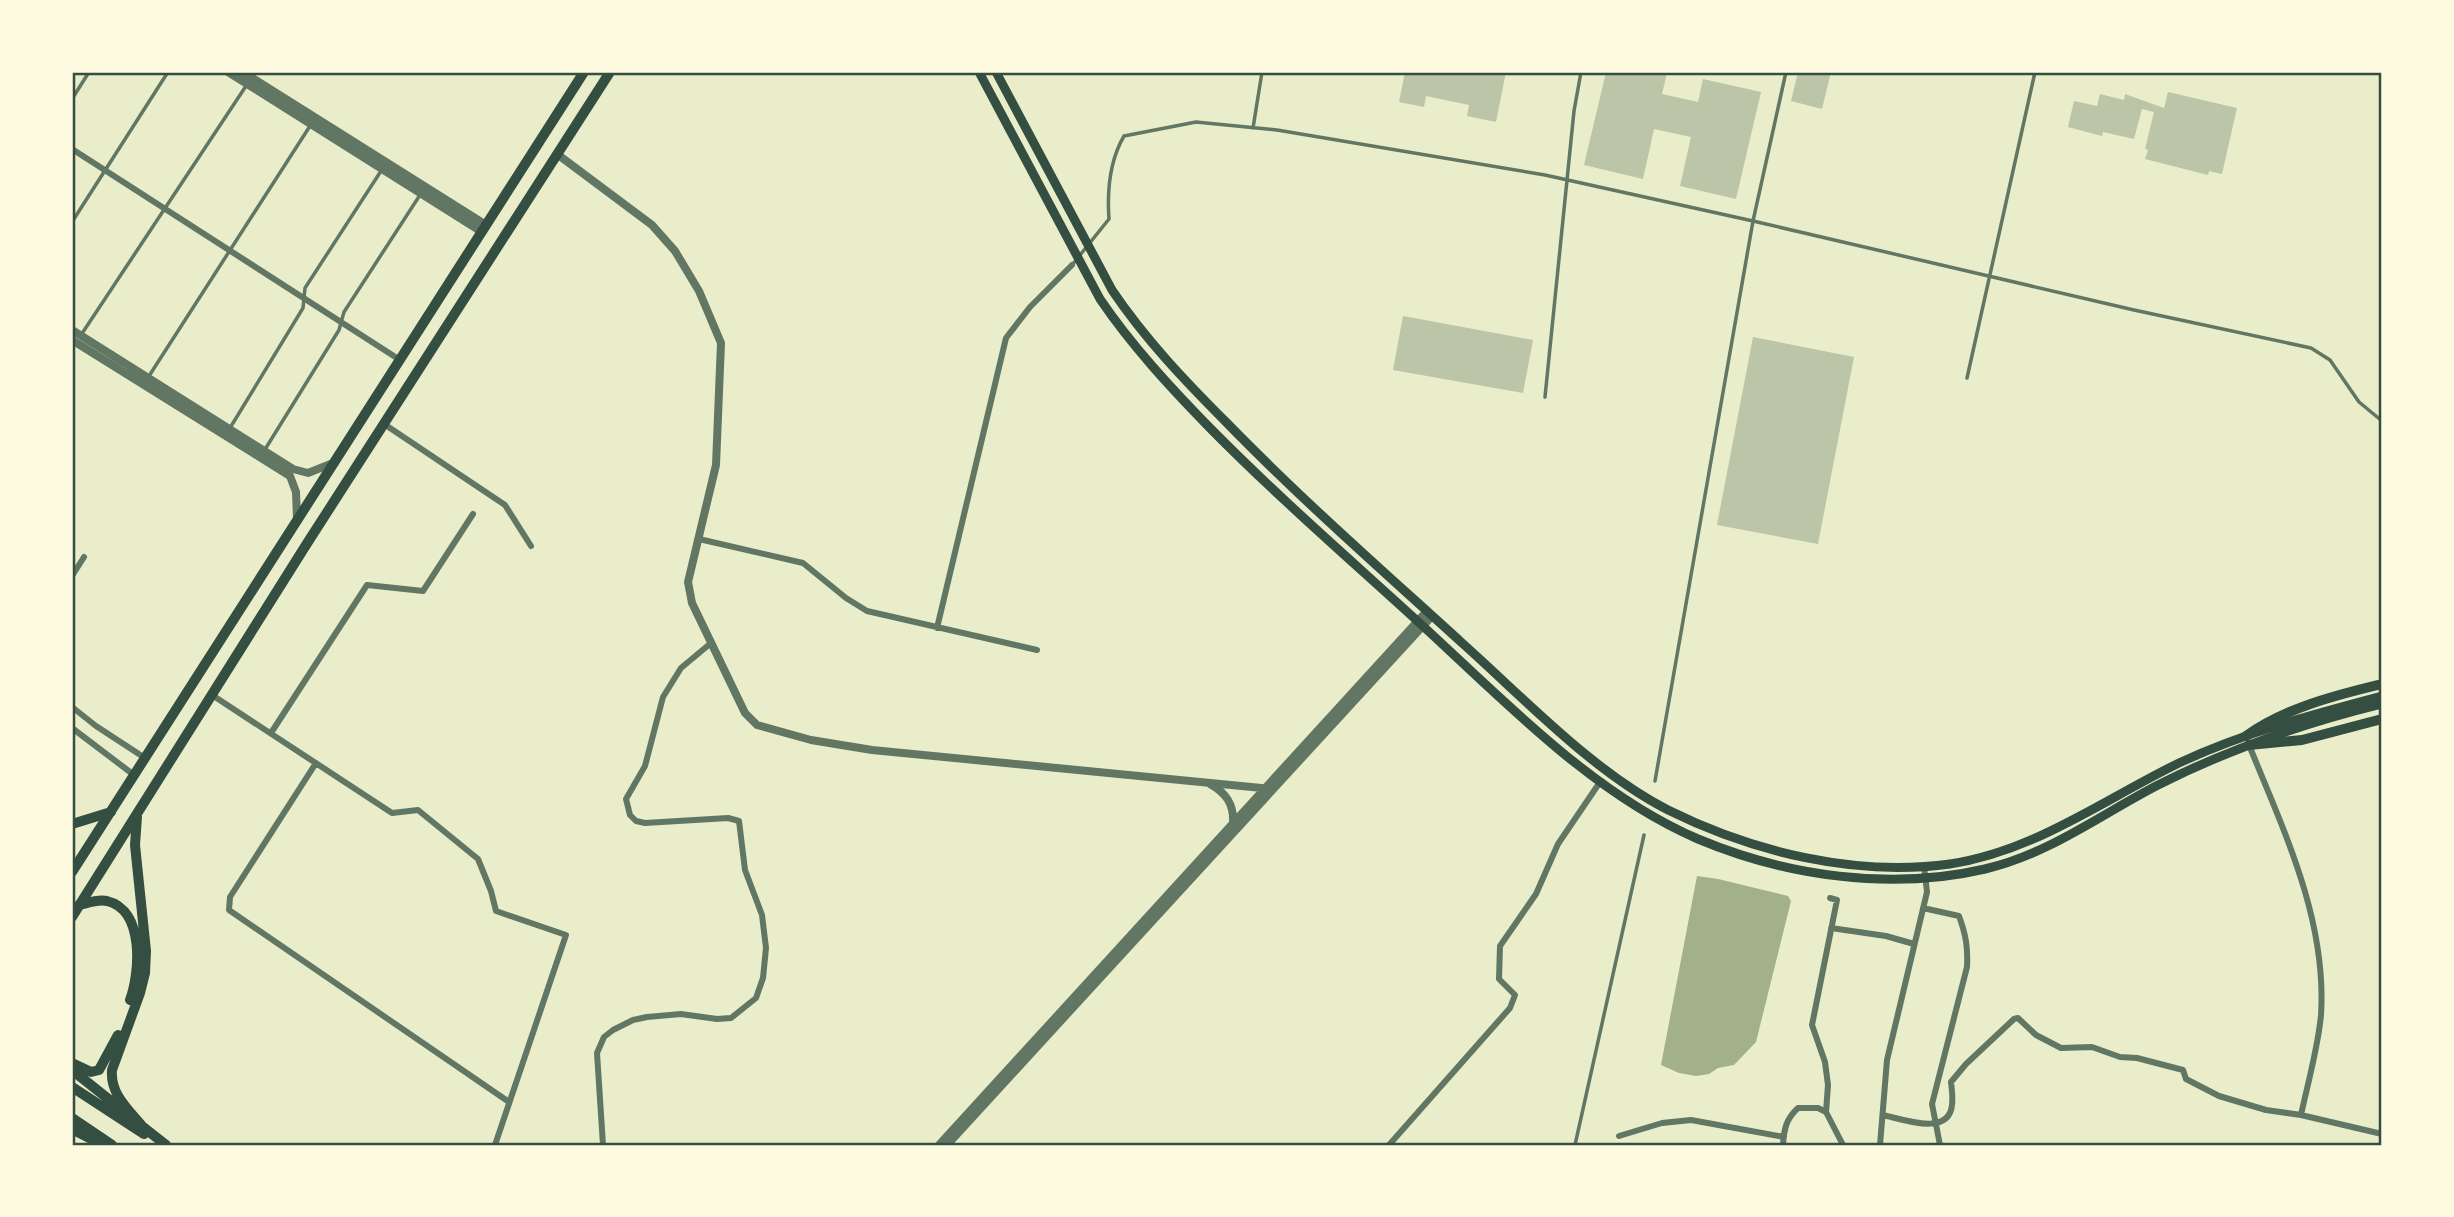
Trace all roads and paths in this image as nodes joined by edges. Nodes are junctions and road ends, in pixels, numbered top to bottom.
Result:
1 (89, 72) edge
2 (168, 72) edge
3 (228, 72) edge
4 (243, 72) edge
5 (584, 72) edge
6 (610, 72) edge
7 (979, 72) edge
8 (996, 72) edge
9 (1262, 72) edge
10 (1581, 72) edge
11 (1786, 72) edge
12 (2035, 72) edge
13 (247, 84) junction
14 (72, 99) edge
15 (311, 124) junction
16 (1253, 128) junction
17 (72, 149) edge
18 (557, 154) junction
19 (382, 169) junction
20 (105, 170) junction
21 (1568, 180) junction
22 (421, 193) junction
23 (164, 209) junction
24 (1753, 221) junction
25 (72, 222) edge
26 (484, 229) junction
27 (230, 251) junction
28 (1072, 265) joint
29 (1989, 276) junction
30 (304, 298) junction
31 (341, 322) junction
32 (72, 330) edge
33 (80, 335) junction
34 (72, 340) edge
35 (400, 360) junction
36 (148, 378) junction
37 (1967, 378) dead end
38 (1545, 397) dead end
39 (2382, 421) edge
40 (384, 424) junction
41 (229, 429) junction
42 (264, 451) junction
43 (333, 463) junction
44 (473, 514) dead end
45 (297, 519) junction
46 (699, 539) junction
47 (531, 546) dead end
48 (84, 557) dead end
49 (72, 576) edge
50 (1429, 613) junction
51 (1420, 623) junction
52 (937, 628) junction
53 (711, 643) junction
54 (1037, 650) dead end
55 (2382, 684) edge
56 (212, 695) junction
57 (2382, 696) edge
58 (2382, 704) edge
59 (72, 707) edge
60 (2382, 719) edge
61 (72, 728) edge
62 (271, 733) junction
63 (2248, 740) junction
64 (145, 758) junction
65 (316, 763) junction
66 (134, 775) junction
67 (1656, 781) dead end
68 (1600, 782) junction
69 (1207, 783) junction
70 (1269, 789) junction
71 (111, 812) junction
72 (138, 813) junction
73 (1233, 823) junction
74 (72, 824) edge
75 (1644, 835) dead end
76 (1924, 866) junction
77 (72, 872) edge
78 (1925, 877) junction
79 (1830, 898) dead end
80 (79, 905) junction
81 (1923, 908) junction
82 (72, 917) edge
83 (1831, 928) junction
84 (1914, 944) junction
85 (72, 1063) edge
86 (72, 1070) edge
87 (72, 1087) edge
88 (509, 1102) junction
89 (1826, 1112) junction
90 (1883, 1115) junction
91 (2301, 1115) junction
92 (72, 1118) edge
93 (1936, 1123) junction
94 (142, 1126) junction
95 (72, 1129) edge
96 (2382, 1134) edge
97 (1619, 1136) dead end
98 (1783, 1141) edge
99 (103, 1145) edge
100 (112, 1145) edge
101 (164, 1145) edge
102 (495, 1145) edge
103 (603, 1145) edge
104 (939, 1145) edge
105 (947, 1145) edge
106 (1389, 1145) edge
107 (1575, 1145) edge
108 (1843, 1145) edge
109 (1880, 1145) edge
110 (1940, 1145) edge

1 - 14 lane
2 - 20 lane
3 - 13 street
4 - 26 street
5 - 26 highway
6 - 18 highway
7 - 51 main road
8 - 50 main road
9 - 16 lane
10 - 21 lane
11 - 24 lane
12 - 29 lane
13 - 15 street
13 - 23 lane
15 - 19 street
15 - 27 lane
16 - 21 lane
16 - 28 lane
17 - 20 street
18 - 40 highway
18 - 46 street
19 - 22 street
19 - 30 lane
20 - 23 street
20 - 25 lane
21 - 24 lane
21 - 38 lane
22 - 26 street
22 - 31 lane
23 - 27 street
23 - 33 lane
24 - 29 lane
24 - 67 lane
26 - 35 highway
27 - 30 street
27 - 36 lane
28 - 52 street
29 - 37 lane
29 - 39 lane
30 - 31 street
30 - 41 lane
31 - 35 street
31 - 42 lane
32 - 33 street
33 - 36 street
34 - 45 street
35 - 43 highway
36 - 41 street
40 - 47 street
40 - 56 highway
41 - 42 street
42 - 43 street
43 - 45 highway
44 - 62 street
45 - 64 highway
46 - 52 street
46 - 53 street
48 - 49 street
50 - 51 street
50 - 76 main road
51 - 68 main road
51 - 70 street
52 - 54 street
53 - 69 street
53 - 103 street
55 - 63 main road
56 - 62 street
56 - 72 highway
57 - 63 main road
58 - 63 main road
59 - 64 street
60 - 63 main road
61 - 66 street
62 - 65 street
63 - 76 main road
63 - 78 main road
63 - 91 street
64 - 66 highway
65 - 88 street
65 - 88 street
66 - 71 highway
68 - 78 main road
68 - 106 street
69 - 70 street
69 - 73 street
70 - 73 street
70 - 105 street
71 - 74 highway
71 - 77 highway
72 - 80 highway
72 - 94 highway
73 - 104 street
75 - 107 lane
76 - 78 street
78 - 81 street
79 - 83 street
80 - 82 highway
80 - 85 highway
81 - 84 street
81 - 93 street
83 - 84 street
83 - 89 street
84 - 90 street
86 - 94 highway
87 - 101 highway
88 - 102 street
89 - 98 street
89 - 108 street
90 - 93 street
90 - 109 street
91 - 93 street
91 - 96 street
92 - 100 highway
93 - 110 street
94 - 101 highway
95 - 99 highway
97 - 98 street

